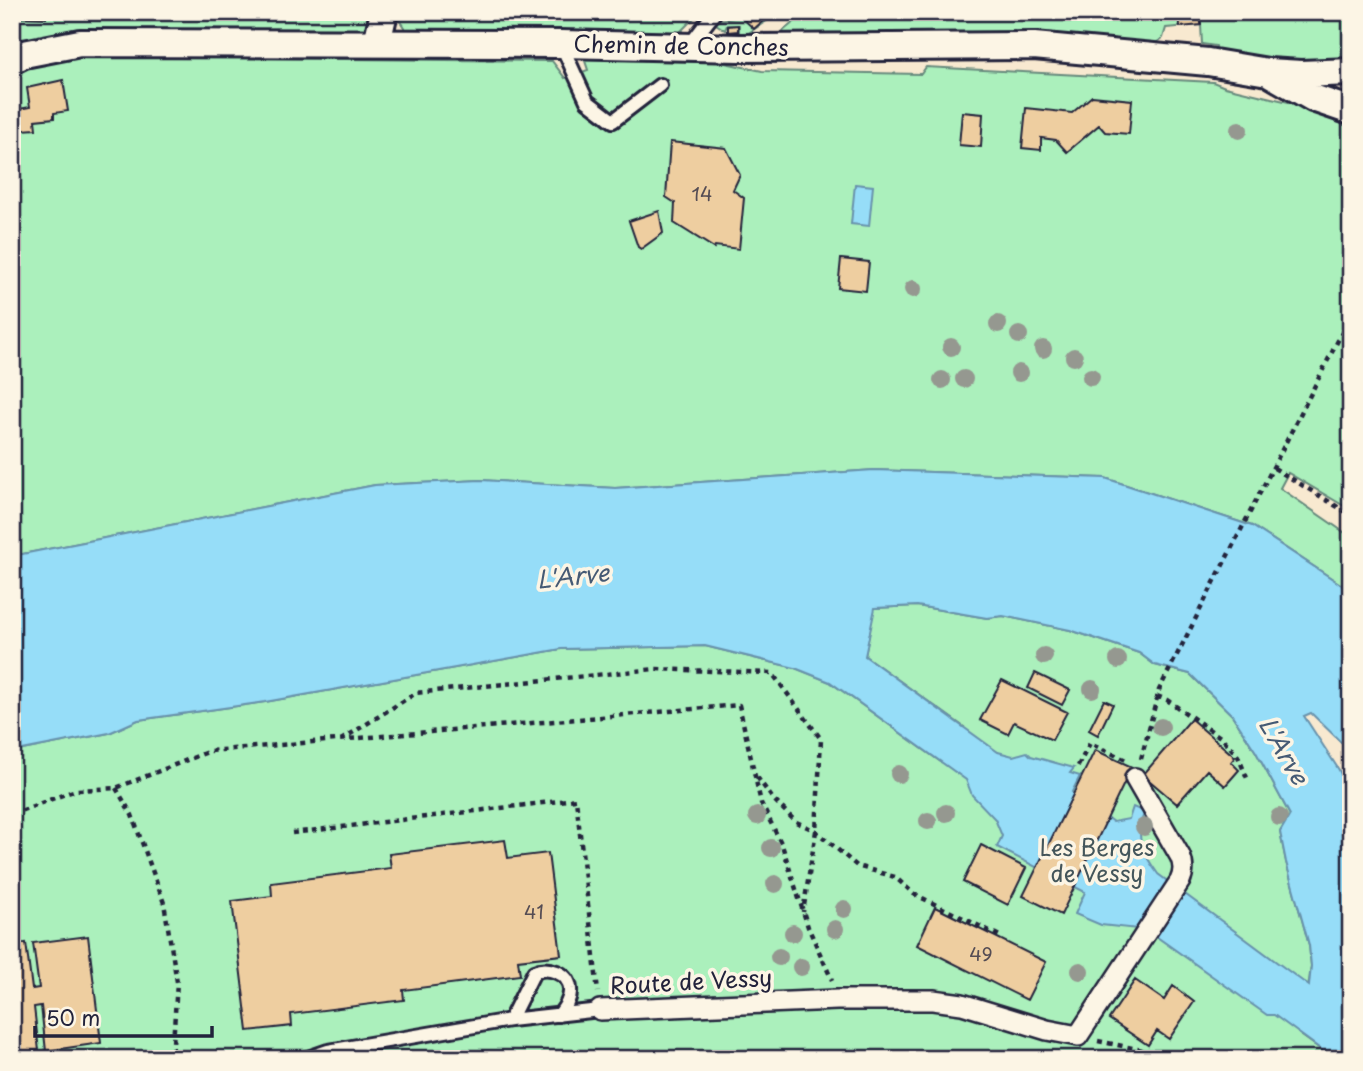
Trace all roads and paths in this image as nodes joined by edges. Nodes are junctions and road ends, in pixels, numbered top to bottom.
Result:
1 (384, 12) edge
2 (715, 12) edge
3 (377, 43) junction
4 (561, 44) junction
5 (688, 47) junction
6 (12, 60) edge
7 (1268, 72) junction
8 (1351, 72) edge
9 (660, 85) dead end
10 (1351, 111) edge
11 (1351, 315) edge
12 (1274, 468) junction
13 (1351, 515) edge
14 (1158, 693) junction
15 (338, 741) junction
16 (1078, 766) dead end
17 (1137, 772) junction
18 (754, 774) junction
19 (1247, 778) dead end
20 (116, 788) junction
21 (12, 814) edge
22 (816, 831) junction
23 (292, 833) dead end
24 (803, 913) junction
25 (1002, 937) dead end
26 (836, 1000) junction
27 (600, 1010) junction
28 (559, 1015) junction
29 (510, 1020) junction
30 (1078, 1037) junction
31 (172, 1059) edge
32 (305, 1059) edge
33 (1186, 1059) edge

1 - 3 street
2 - 5 lane
3 - 4 street, Chemin de Conches
3 - 6 street, Chemin de Conches
4 - 5 street, Chemin de Conches
4 - 9 lane
5 - 7 street, Chemin de Conches
7 - 8 street, Chemin de Conches
7 - 10 street
11 - 12 path
12 - 13 path
12 - 14 path
14 - 17 path
14 - 19 path
15 - 18 path
15 - 20 path
15 - 22 path
16 - 17 path
17 - 30 street
18 - 22 path
18 - 24 path
20 - 21 path
20 - 31 path
22 - 24 path
22 - 25 path
23 - 27 path
24 - 26 path
26 - 27 street, Route de Vessy
26 - 30 street, Route de Vessy
27 - 28 lane, Route de Vessy
28 - 29 lane, Route de Vessy
28 - 29 lane
29 - 32 lane, Route de Vessy
30 - 33 path

